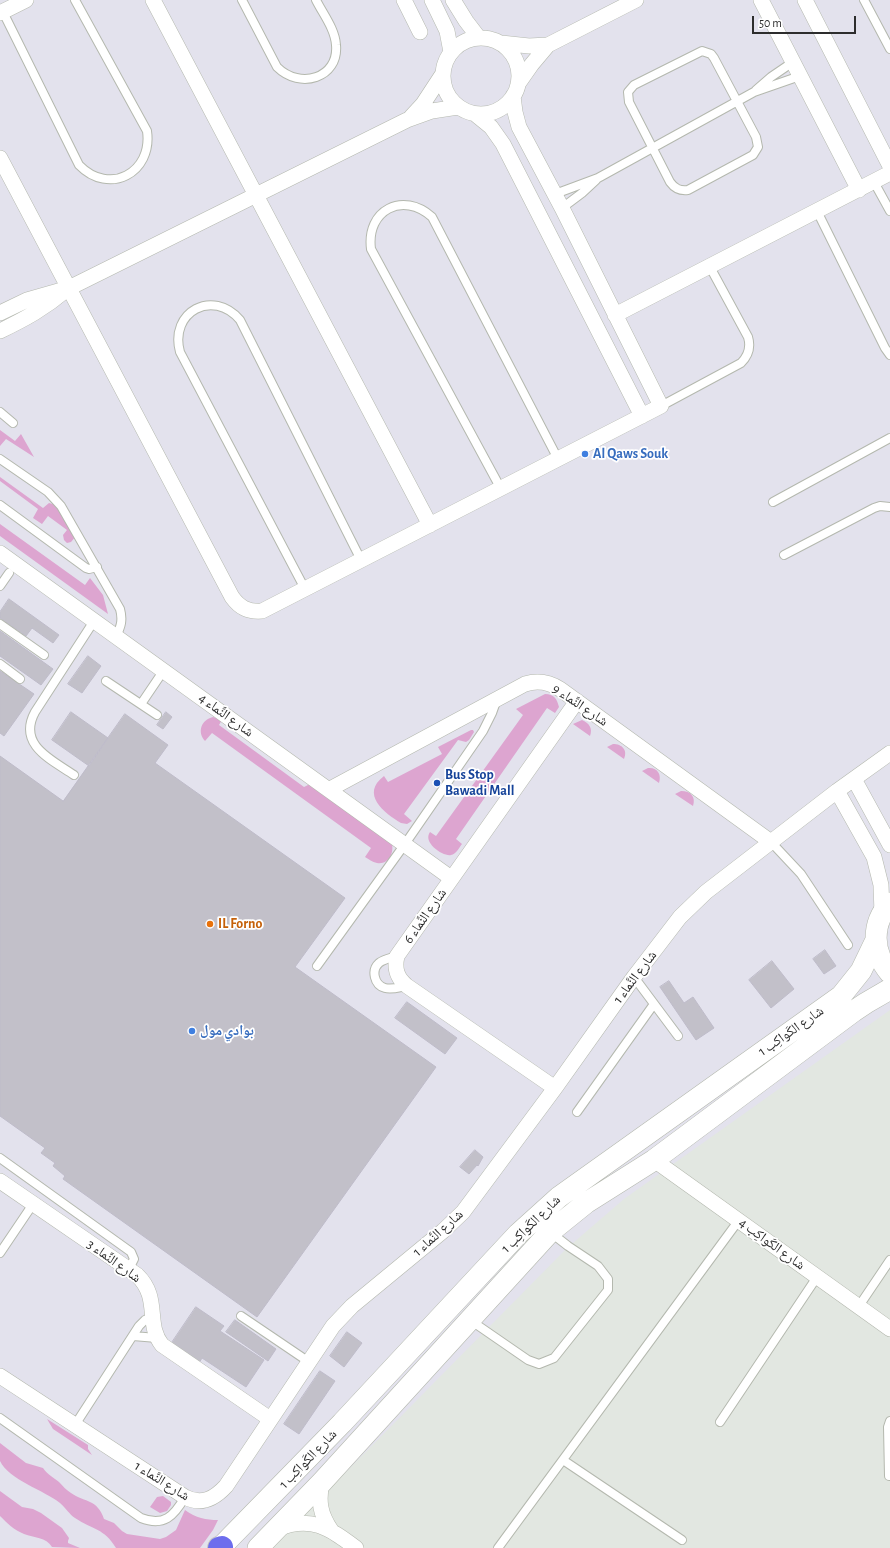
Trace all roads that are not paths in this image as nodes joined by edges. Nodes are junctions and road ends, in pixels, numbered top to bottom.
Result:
1 (26, 0) edge
2 (75, 0) edge
3 (154, 0) edge
4 (242, 0) edge
5 (316, 0) edge
6 (404, 0) edge
7 (432, 0) edge
8 (453, 0) edge
9 (636, 0) edge
10 (761, 0) edge
11 (805, 0) edge
12 (864, 0) edge
13 (2, 12) edge
14 (420, 32) dead end
15 (479, 38) junction
16 (500, 43) junction
17 (548, 45) junction
18 (890, 49) edge
19 (451, 52) junction
20 (793, 62) junction
21 (442, 74) junction
22 (800, 76) junction
23 (516, 90) junction
24 (754, 92) junction
25 (737, 102) junction
26 (458, 107) junction
27 (475, 114) junction
28 (406, 120) junction
29 (653, 148) junction
30 (0, 158) edge
31 (890, 166) edge
32 (890, 173) edge
33 (598, 178) junction
34 (874, 182) junction
35 (858, 190) junction
36 (256, 195) junction
37 (558, 201) junction
38 (817, 211) junction
39 (890, 211) edge
40 (710, 266) junction
41 (68, 288) junction
42 (0, 313) edge
43 (615, 315) junction
44 (0, 331) edge
45 (890, 355) edge
46 (661, 406) junction
47 (0, 412) edge
48 (642, 416) junction
49 (13, 423) dead end
50 (890, 438) edge
51 (0, 458) edge
52 (558, 459) junction
53 (501, 489) junction
54 (773, 502) dead end
55 (0, 504) edge
56 (890, 507) edge
57 (430, 525) junction
58 (0, 553) edge
59 (784, 555) dead end
60 (361, 560) junction
61 (97, 567) junction
62 (9, 573) dead end
63 (0, 586) edge
64 (305, 589) junction
65 (94, 621) junction
66 (0, 624) edge
67 (116, 636) junction
68 (44, 655) dead end
69 (0, 664) edge
70 (164, 670) junction
71 (20, 678) dead end
72 (106, 681) dead end
73 (497, 699) junction
74 (576, 701) junction
75 (141, 704) junction
76 (157, 715) dead end
77 (890, 753) edge
78 (74, 775) dead end
79 (854, 779) junction
80 (330, 789) junction
81 (837, 791) junction
82 (772, 842) junction
83 (405, 844) junction
84 (890, 845) edge
85 (451, 878) junction
86 (886, 908) edge
87 (876, 942) junction
88 (848, 945) dead end
89 (397, 956) junction
90 (317, 966) dead end
91 (890, 973) edge
92 (634, 977) junction
93 (407, 986) junction
94 (890, 990) edge
95 (654, 1004) junction
96 (678, 1036) dead end
97 (554, 1088) junction
98 (577, 1112) dead end
99 (0, 1158) edge
100 (654, 1160) junction
101 (0, 1181) edge
102 (33, 1204) junction
103 (739, 1220) junction
104 (550, 1232) junction
105 (0, 1252) edge
106 (890, 1260) edge
107 (129, 1269) junction
108 (817, 1277) junction
109 (859, 1306) junction
110 (154, 1316) junction
111 (241, 1316) dead end
112 (469, 1320) junction
113 (890, 1329) edge
114 (133, 1336) junction
115 (157, 1338) junction
116 (309, 1362) junction
117 (0, 1376) edge
118 (0, 1418) edge
119 (270, 1419) junction
120 (890, 1421) edge
121 (720, 1422) dead end
122 (75, 1425) junction
123 (563, 1460) junction
124 (889, 1476) dead end
125 (322, 1482) junction
126 (185, 1498) junction
127 (274, 1530) junction
128 (331, 1530) junction
129 (682, 1540) dead end
130 (220, 1548) edge
131 (258, 1548) edge
132 (356, 1548) edge
133 (498, 1548) edge

1 - 13 street
2 - 13 lane
3 - 36 street
4 - 5 lane
6 - 14 street
7 - 19 street
8 - 15 street
9 - 17 street
10 - 20 street
11 - 31 street
12 - 18 lane
15 - 16 street
15 - 19 street
16 - 17 street
16 - 23 street
17 - 23 street
19 - 21 street
20 - 22 street
20 - 24 lane
21 - 26 street
21 - 28 street
22 - 24 lane
22 - 35 street
23 - 27 street
23 - 37 street
24 - 25 lane
25 - 29 lane
25 - 29 lane
25 - 29 lane
26 - 27 street
26 - 28 street
27 - 48 street
28 - 36 street
29 - 33 lane
30 - 41 street
32 - 34 street
33 - 37 lane
33 - 37 lane
34 - 35 street
34 - 39 lane
35 - 38 street
36 - 41 street
36 - 57 street
37 - 43 street
38 - 40 street
38 - 45 lane
40 - 43 street
40 - 46 lane
41 - 42 street
41 - 44 street
41 - 64 street
43 - 46 street
46 - 48 street
47 - 49 lane
48 - 52 street
50 - 54 lane
51 - 61 lane
52 - 53 street
52 - 53 lane
53 - 57 street
55 - 61 lane
56 - 59 lane
57 - 60 street
58 - 65 street, شارع النَّماء 4
60 - 64 street
60 - 64 lane
61 - 67 lane
62 - 63 lane
65 - 67 street, شارع النَّماء 4
65 - 78 lane
66 - 68 lane
67 - 70 street, شارع النَّماء 4
69 - 71 lane
70 - 75 lane
70 - 80 street, شارع النَّماء 4
72 - 75 lane
73 - 74 street, شارع النَّماء 9
73 - 80 street, شارع النَّماء 9
73 - 83 lane
74 - 82 street, شارع النَّماء 9
74 - 85 street, شارع النَّماء 6
75 - 76 lane
77 - 79 street, شارع النَّماء 1
79 - 81 street, شارع النَّماء 1
79 - 84 street
80 - 83 street, شارع النَّماء 4
81 - 82 street, شارع النَّماء 1
81 - 86 street
82 - 88 lane
82 - 92 street, شارع النَّماء 1
83 - 85 street, شارع النَّماء 4
83 - 90 lane
85 - 89 street, شارع النَّماء 6
86 - 87 street
87 - 91 street
87 - 130 street, شارع الكَواكِب 1
89 - 93 street, شارع النَّماء 6
89 - 93 lane
92 - 95 lane
92 - 97 street, شارع النَّماء 1
93 - 97 street, شارع النَّماء 6
94 - 100 street, شارع الكَواكِب 1
95 - 96 lane
95 - 98 lane
97 - 116 street, شارع النَّماء 1
99 - 107 lane
100 - 103 street, شارع الكَواكِب 4
100 - 104 street, شارع الكَواكِب 1
101 - 102 street, شارع النَّماء 3
102 - 105 lane
102 - 107 street, شارع النَّماء 3
103 - 108 street, شارع الكَواكِب 4
103 - 123 lane
104 - 112 street, شارع الكَواكِب 1
104 - 112 lane
106 - 109 lane
107 - 110 street, شارع النَّماء 3
108 - 109 street, شارع الكَواكِب 4
108 - 121 lane
109 - 113 street, شارع الكَواكِب 4
110 - 114 lane
110 - 115 street, شارع النَّماء 3
111 - 116 lane
112 - 125 street, شارع الكَواكِب 1
114 - 115 lane
114 - 122 lane
115 - 119 street
116 - 119 street, شارع النَّماء 1
117 - 122 street, شارع النَّماء 1
118 - 126 lane
119 - 126 street, شارع النَّماء 1
120 - 124 lane
122 - 126 street, شارع النَّماء 1
123 - 129 lane
123 - 133 lane
125 - 127 street, شارع الكَواكِب 1
125 - 128 street
127 - 128 street
127 - 131 street, شارع الكَواكِب 1
128 - 132 street

